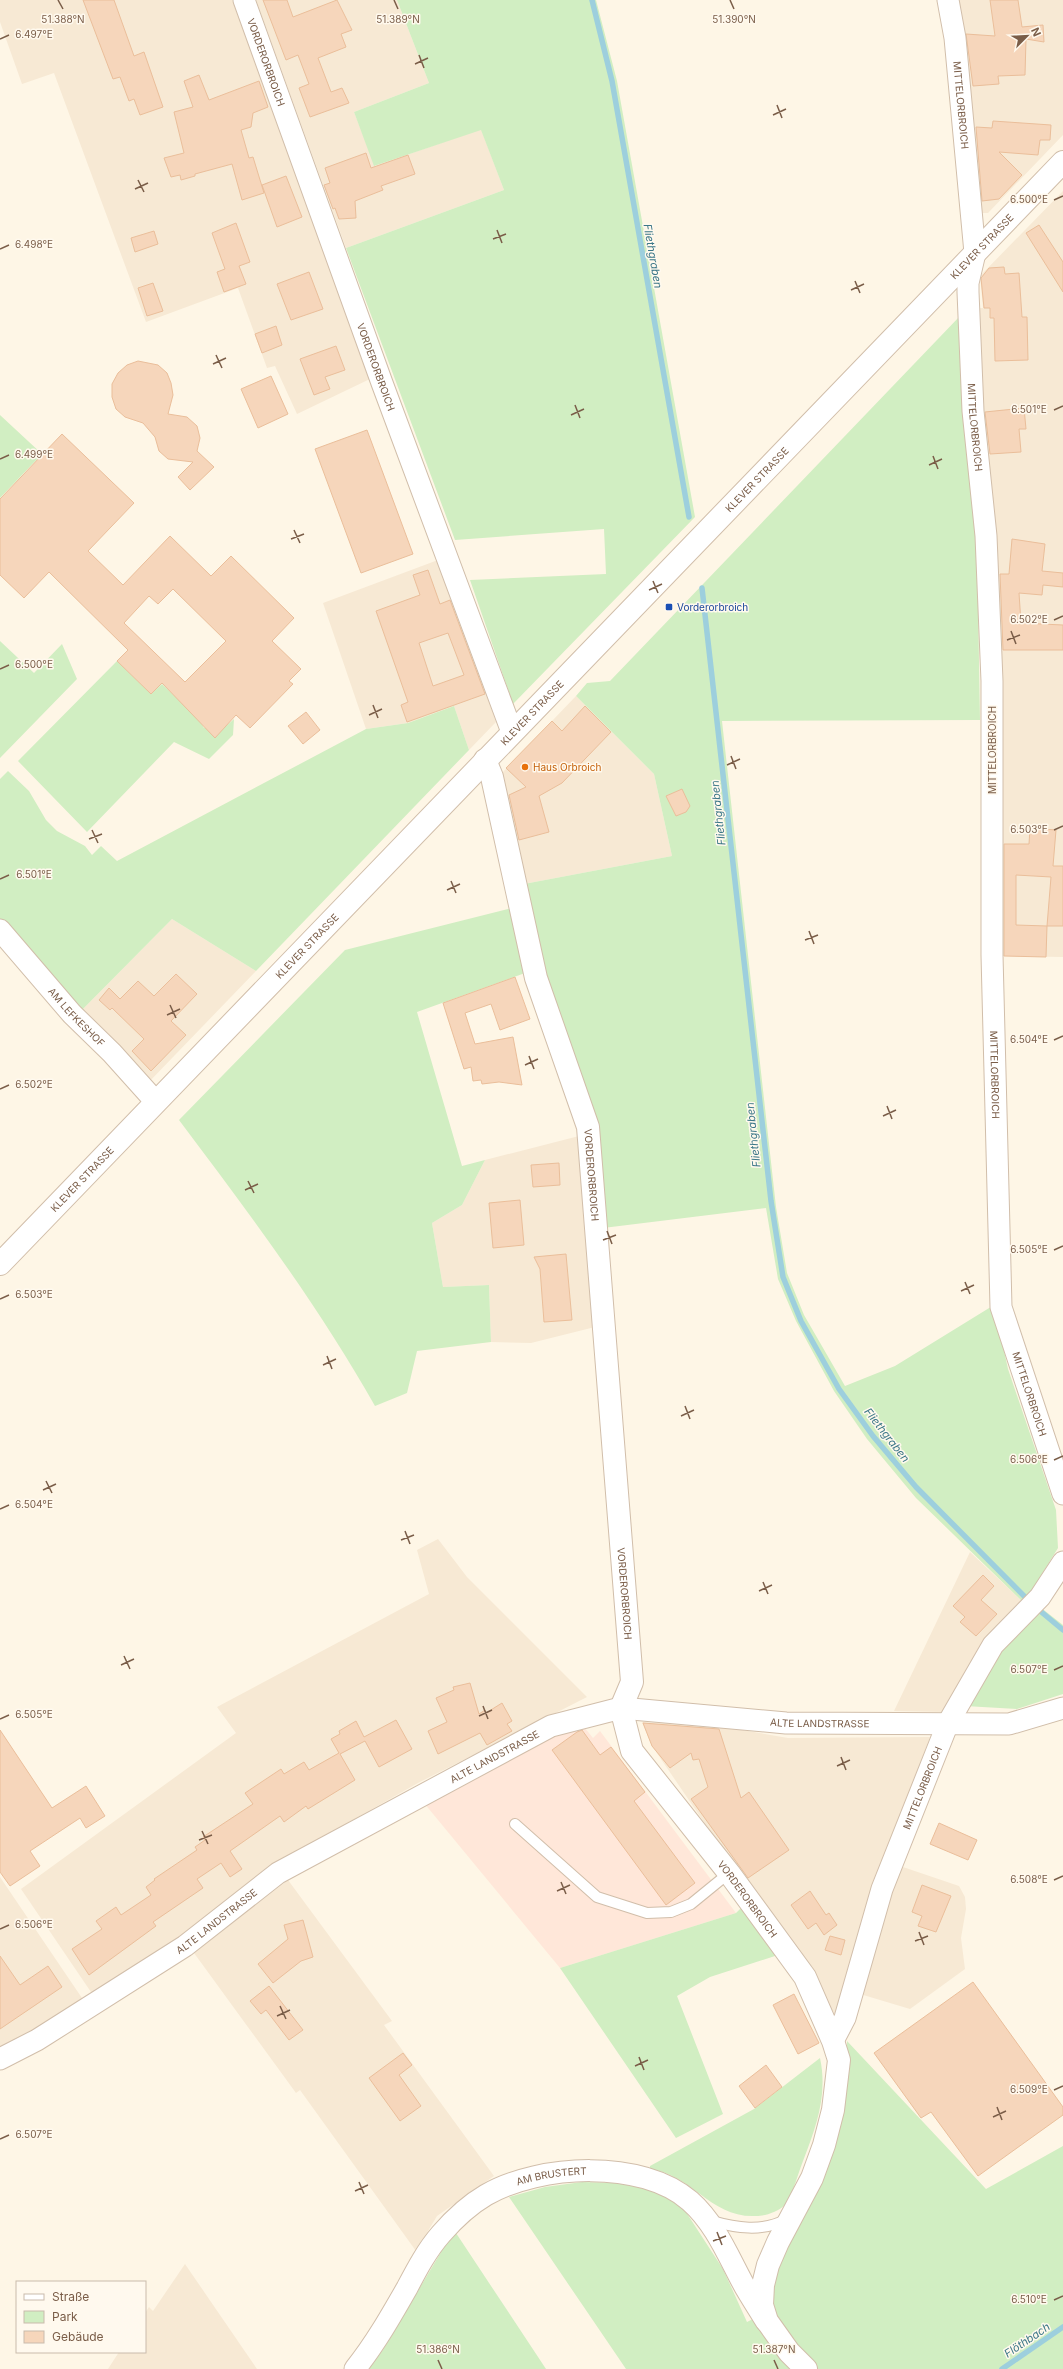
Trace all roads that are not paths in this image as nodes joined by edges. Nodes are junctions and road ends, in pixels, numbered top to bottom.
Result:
1 (244, 0) edge
2 (948, 0) edge
3 (1063, 162) edge
4 (975, 253) junction
5 (512, 732) junction
6 (485, 760) junction
7 (0, 930) edge
8 (156, 1102) junction
9 (0, 1264) edge
10 (1063, 1494) edge
11 (1063, 1562) edge
12 (621, 1708) junction
13 (1063, 1708) edge
14 (948, 1723) junction
15 (515, 1824) dead end
16 (729, 1873) junction
17 (834, 2041) junction
18 (0, 2059) edge
19 (792, 2216) junction
20 (707, 2219) junction
21 (767, 2321) junction
22 (355, 2369) edge
23 (806, 2369) edge

1 - 5 street, VORDERORBROICH
2 - 4 street, MITTELORBROICH
3 - 4 street, KLEVER STRASSE
4 - 5 street, KLEVER STRASSE
4 - 10 street, MITTELORBROICH
5 - 6 street, KLEVER STRASSE
6 - 8 street, KLEVER STRASSE
6 - 12 street, VORDERORBROICH
7 - 8 street, AM LEFKESHOF
8 - 9 street, KLEVER STRASSE
11 - 14 street, MITTELORBROICH
12 - 14 street, ALTE LANDSTRASSE
12 - 16 street, VORDERORBROICH
12 - 18 street, ALTE LANDSTRASSE
13 - 14 street, ALTE LANDSTRASSE
14 - 17 street, MITTELORBROICH
15 - 16 lane
16 - 17 street, VORDERORBROICH
17 - 19 street, VORDERORBROICH
19 - 20 lane
19 - 21 street, VORDERORBROICH
20 - 21 street, AM BRUSTERT
20 - 22 street, AM BRUSTERT
21 - 23 street, VORDERORBROICH

